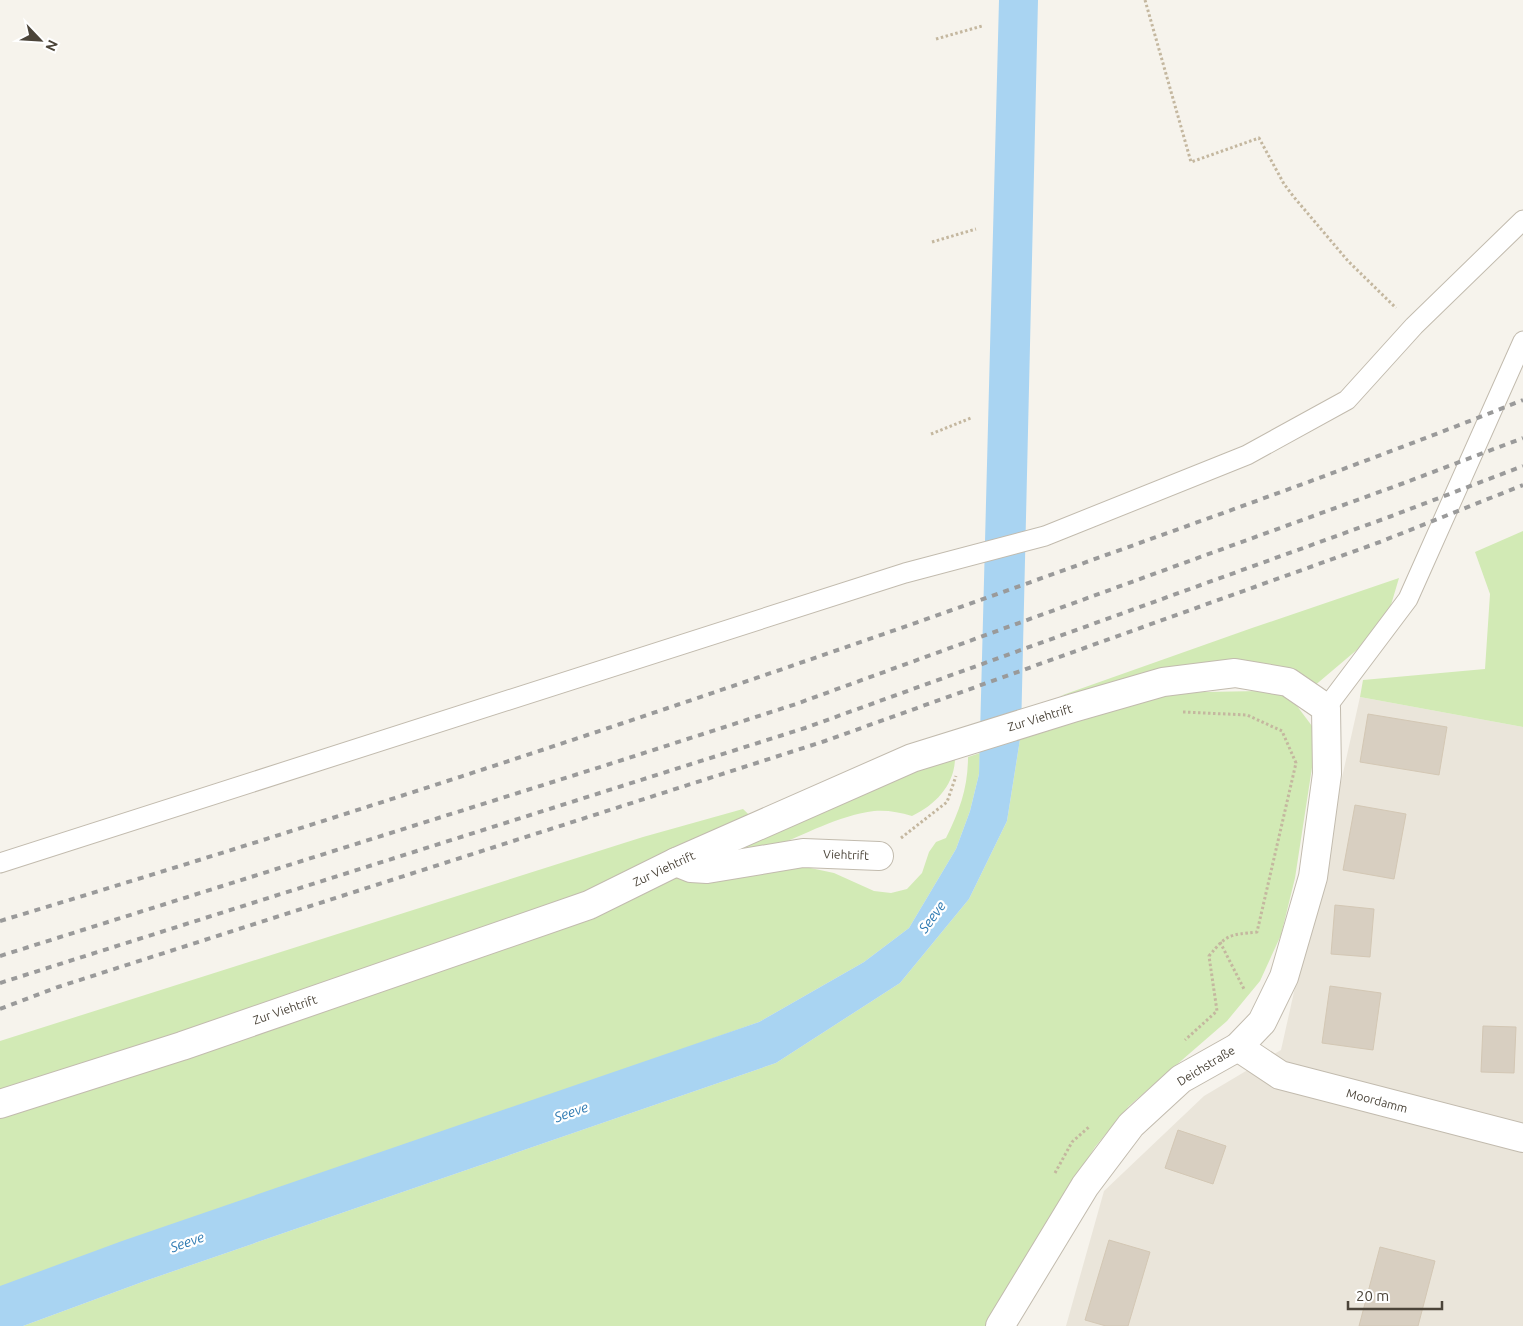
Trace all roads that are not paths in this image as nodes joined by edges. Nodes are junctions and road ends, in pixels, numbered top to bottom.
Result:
1 (1523, 220) edge
2 (1523, 342) edge
3 (1326, 708) junction
4 (879, 856) road end
5 (676, 862) junction
6 (0, 863) edge
7 (1238, 1047) junction
8 (0, 1104) edge
9 (1523, 1138) edge
10 (1000, 1326) edge

1 - 6 lane
2 - 3 lane
3 - 5 street, Zur Viehtrift
3 - 7 street, Deichstraße
4 - 5 street, Viehtrift
5 - 8 street, Zur Viehtrift
7 - 9 street, Moordamm
7 - 10 street, Deichstraße

